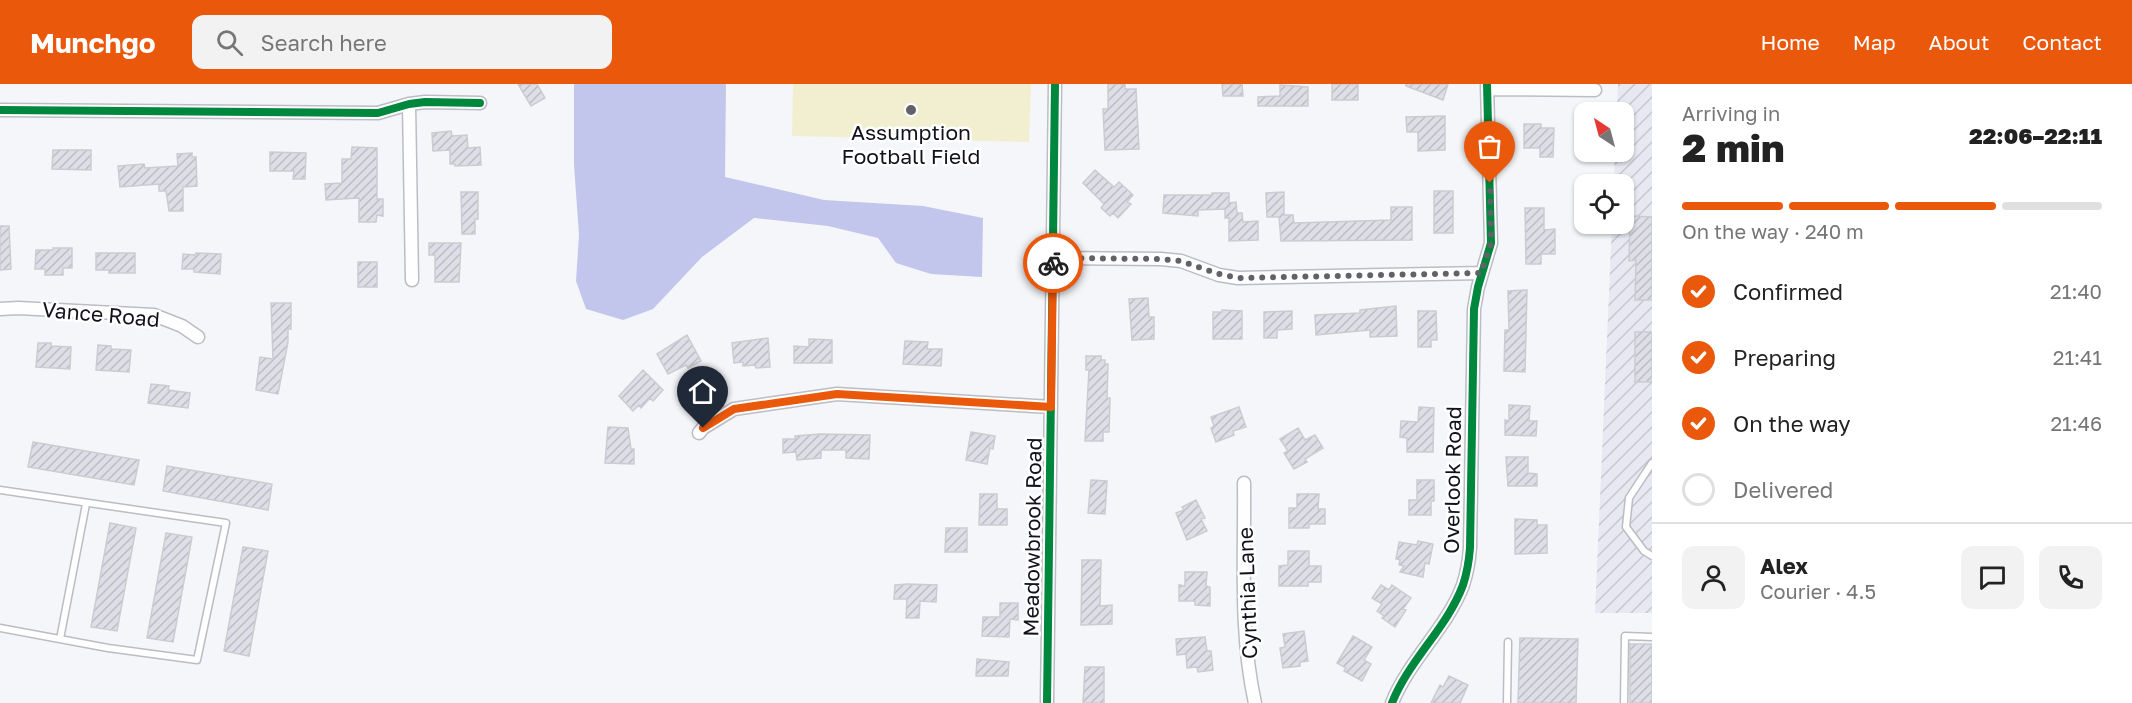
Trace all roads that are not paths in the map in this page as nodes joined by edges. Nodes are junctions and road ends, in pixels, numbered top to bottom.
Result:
1 (1055, 84) edge
2 (1487, 86) edge
3 (1595, 90) dead end
4 (480, 103) dead end
5 (409, 104) junction
6 (0, 110) edge
7 (1054, 258) junction
8 (1481, 273) junction
9 (412, 280) dead end
10 (0, 309) edge
11 (198, 337) dead end
12 (1051, 407) junction
13 (699, 433) dead end
14 (1652, 463) edge
15 (1244, 483) dead end
16 (0, 490) edge
17 (86, 504) junction
18 (1652, 556) edge
19 (0, 628) edge
20 (1652, 637) edge
21 (60, 639) junction
22 (1508, 642) dead end
23 (1047, 703) edge
24 (1255, 703) edge
25 (1392, 703) edge
26 (1507, 703) edge
27 (1624, 703) edge

1 - 7 street, Meadowbrook Road
2 - 3 street
2 - 8 street, Overlook Road
4 - 5 street
5 - 6 street
5 - 9 street
7 - 8 street
7 - 12 street, Meadowbrook Road
8 - 25 street, Overlook Road
10 - 11 street, Vance Road
12 - 13 street
12 - 23 street, Meadowbrook Road
14 - 18 lane
15 - 24 street, Cynthia Lane
16 - 17 lane
17 - 21 lane
17 - 21 lane
19 - 21 lane
20 - 27 lane
22 - 26 lane

